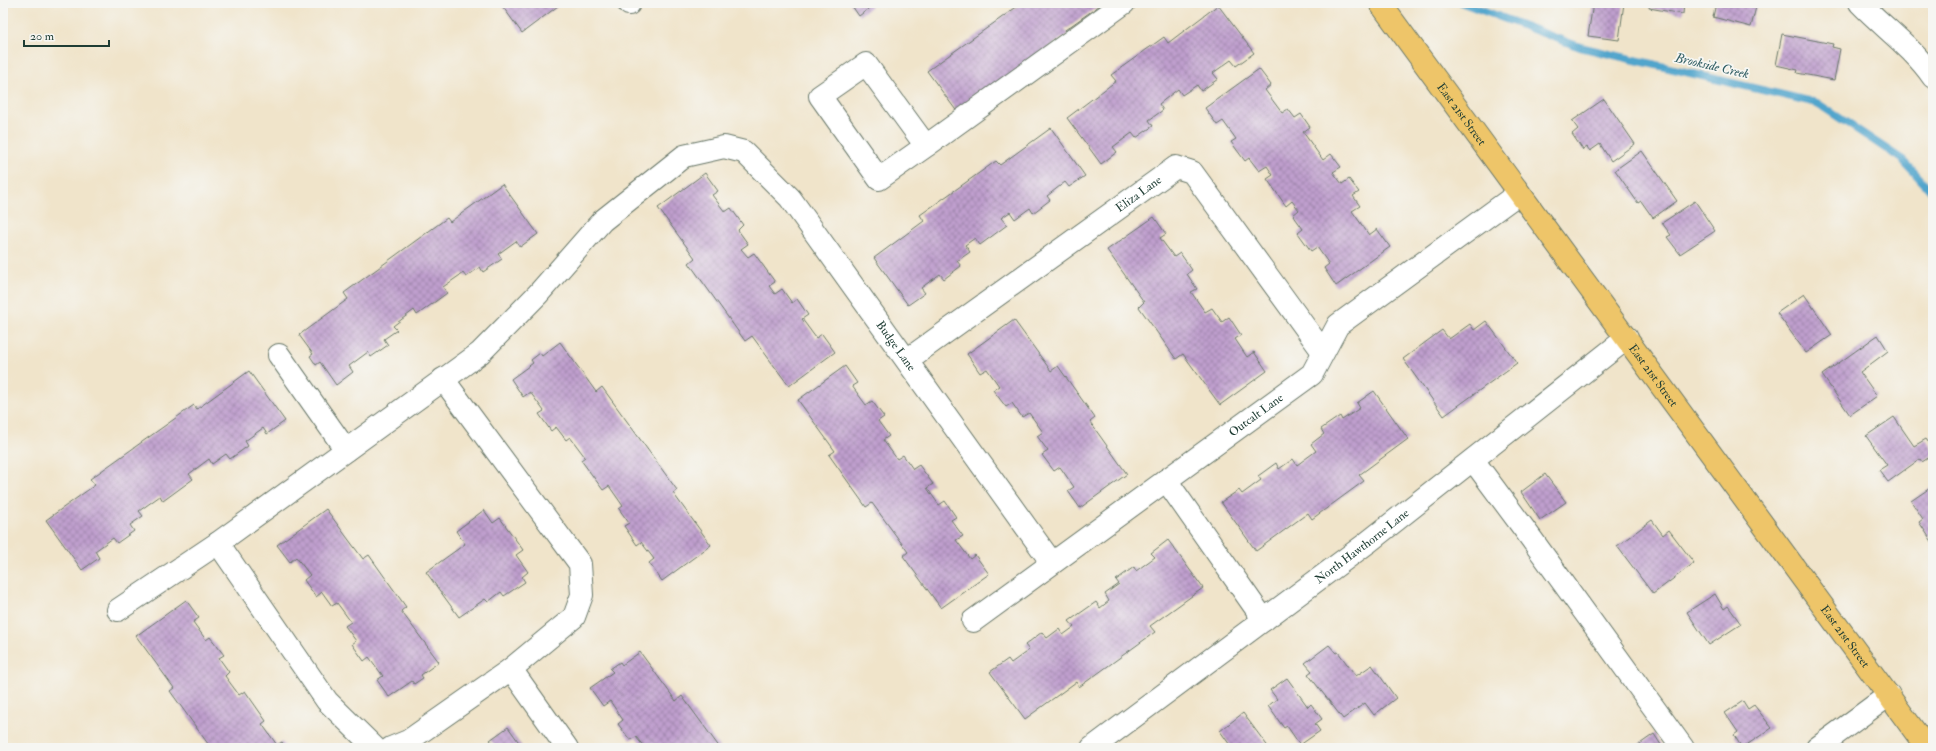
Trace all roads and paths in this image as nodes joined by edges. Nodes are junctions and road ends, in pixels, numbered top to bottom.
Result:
1 (1124, 3) edge
2 (1380, 3) edge
3 (1860, 3) edge
4 (1933, 77) edge
5 (926, 146) junction
6 (1519, 193) junction
7 (1627, 338) junction
8 (1323, 352) junction
9 (279, 355) dead end
10 (907, 360) junction
11 (443, 379) junction
12 (346, 450) junction
13 (1473, 460) junction
14 (1166, 480) junction
15 (218, 543) junction
16 (1052, 563) junction
17 (118, 610) dead end
18 (1264, 620) junction
19 (973, 621) dead end
20 (511, 669) junction
21 (1889, 695) junction
22 (375, 748) edge
23 (391, 748) edge
24 (567, 748) edge
25 (1092, 748) edge
26 (1682, 748) edge
27 (1817, 748) edge
28 (1927, 748) edge

1 - 5 street
2 - 6 main road, East 21st Street
3 - 4 street
5 - 5 street
6 - 7 main road, East 21st Street
6 - 8 street, Outcalt Lane
7 - 13 street, North Hawthorne Lane
7 - 21 main road, East 21st Street
8 - 10 street, Eliza Lane
8 - 14 street, Outcalt Lane
9 - 12 street
10 - 11 street, Budge Lane
10 - 16 street, Budge Lane
11 - 12 street
11 - 20 street
12 - 15 street
13 - 18 street, North Hawthorne Lane
13 - 26 street
14 - 16 street, Outcalt Lane
14 - 18 street
15 - 17 street
15 - 22 street
16 - 19 street, Outcalt Lane
18 - 25 street, North Hawthorne Lane
20 - 23 street
20 - 24 street
21 - 27 street
21 - 28 main road, East 21st Street

